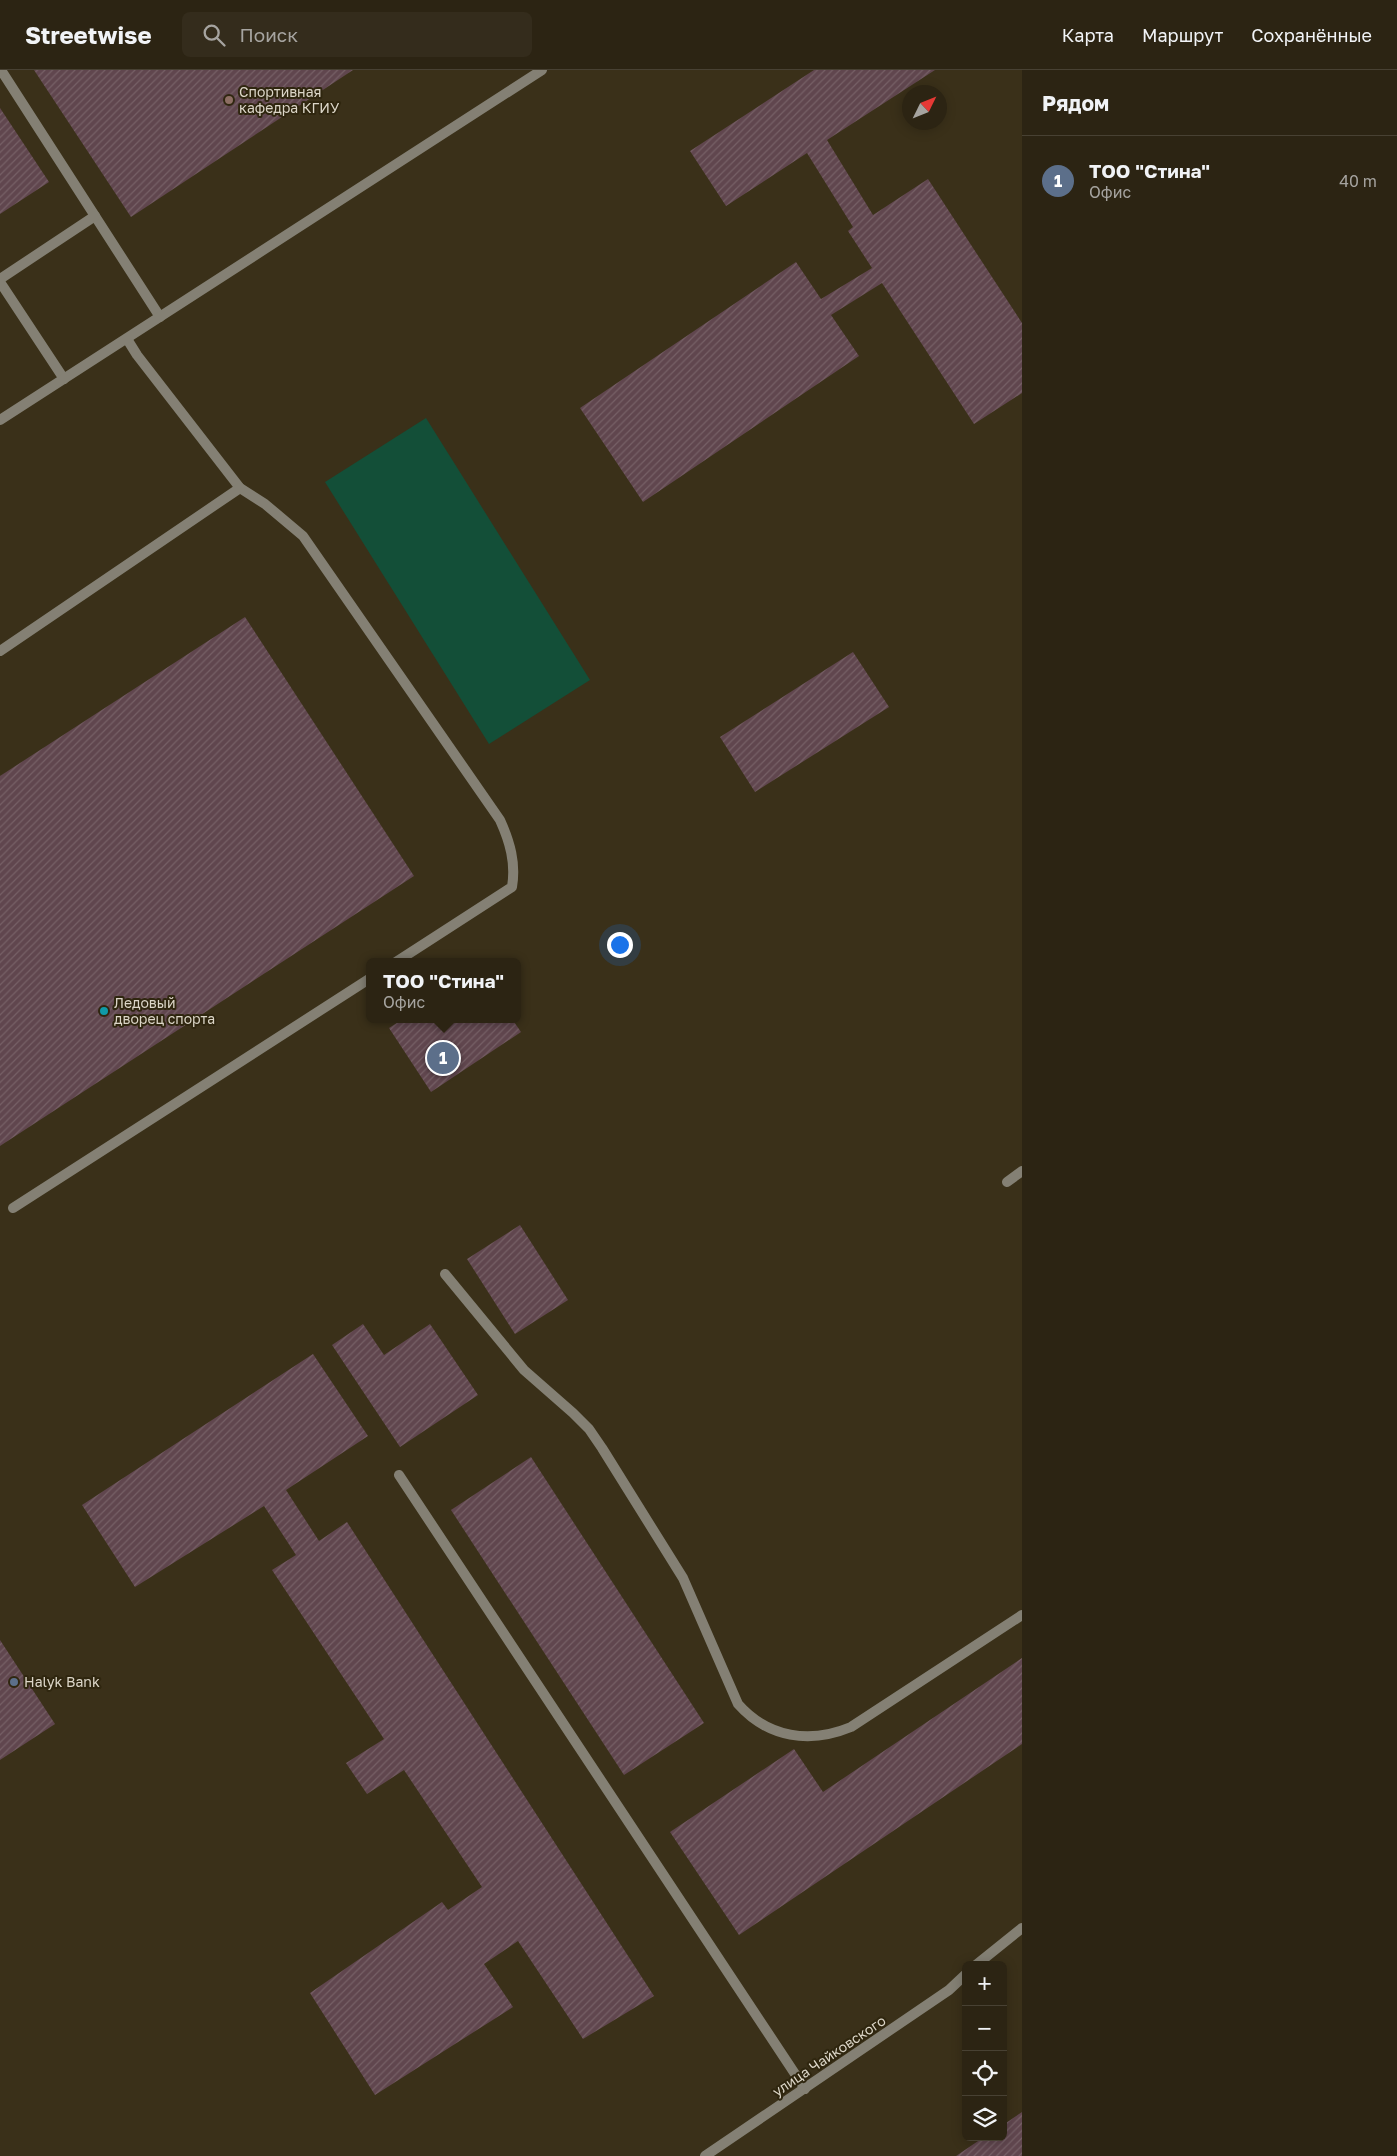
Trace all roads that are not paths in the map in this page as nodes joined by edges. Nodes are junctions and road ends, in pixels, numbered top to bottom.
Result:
1 (1, 70) edge
2 (542, 70) edge
3 (95, 216) junction
4 (0, 280) edge
5 (160, 317) junction
6 (126, 339) junction
7 (64, 379) junction
8 (0, 420) edge
9 (240, 488) junction
10 (0, 651) edge
11 (402, 958) edge
12 (366, 981) edge
13 (1022, 1172) edge
14 (1007, 1182) dead end
15 (14, 1208) dead end
16 (445, 1274) dead end
17 (399, 1476) dead end
18 (1022, 1615) edge
19 (1022, 1928) edge
20 (981, 1961) edge
21 (962, 1978) edge
22 (806, 2089) junction
23 (705, 2156) edge

1 - 3 street
2 - 5 street
3 - 4 street
3 - 5 street
4 - 7 street
5 - 6 street
6 - 7 street
6 - 9 street
7 - 8 street
9 - 10 street
9 - 11 street
12 - 15 street
13 - 14 street
16 - 18 street
17 - 22 street
19 - 20 street
21 - 22 street, улица Чайковского
22 - 23 street, улица Чайковского

